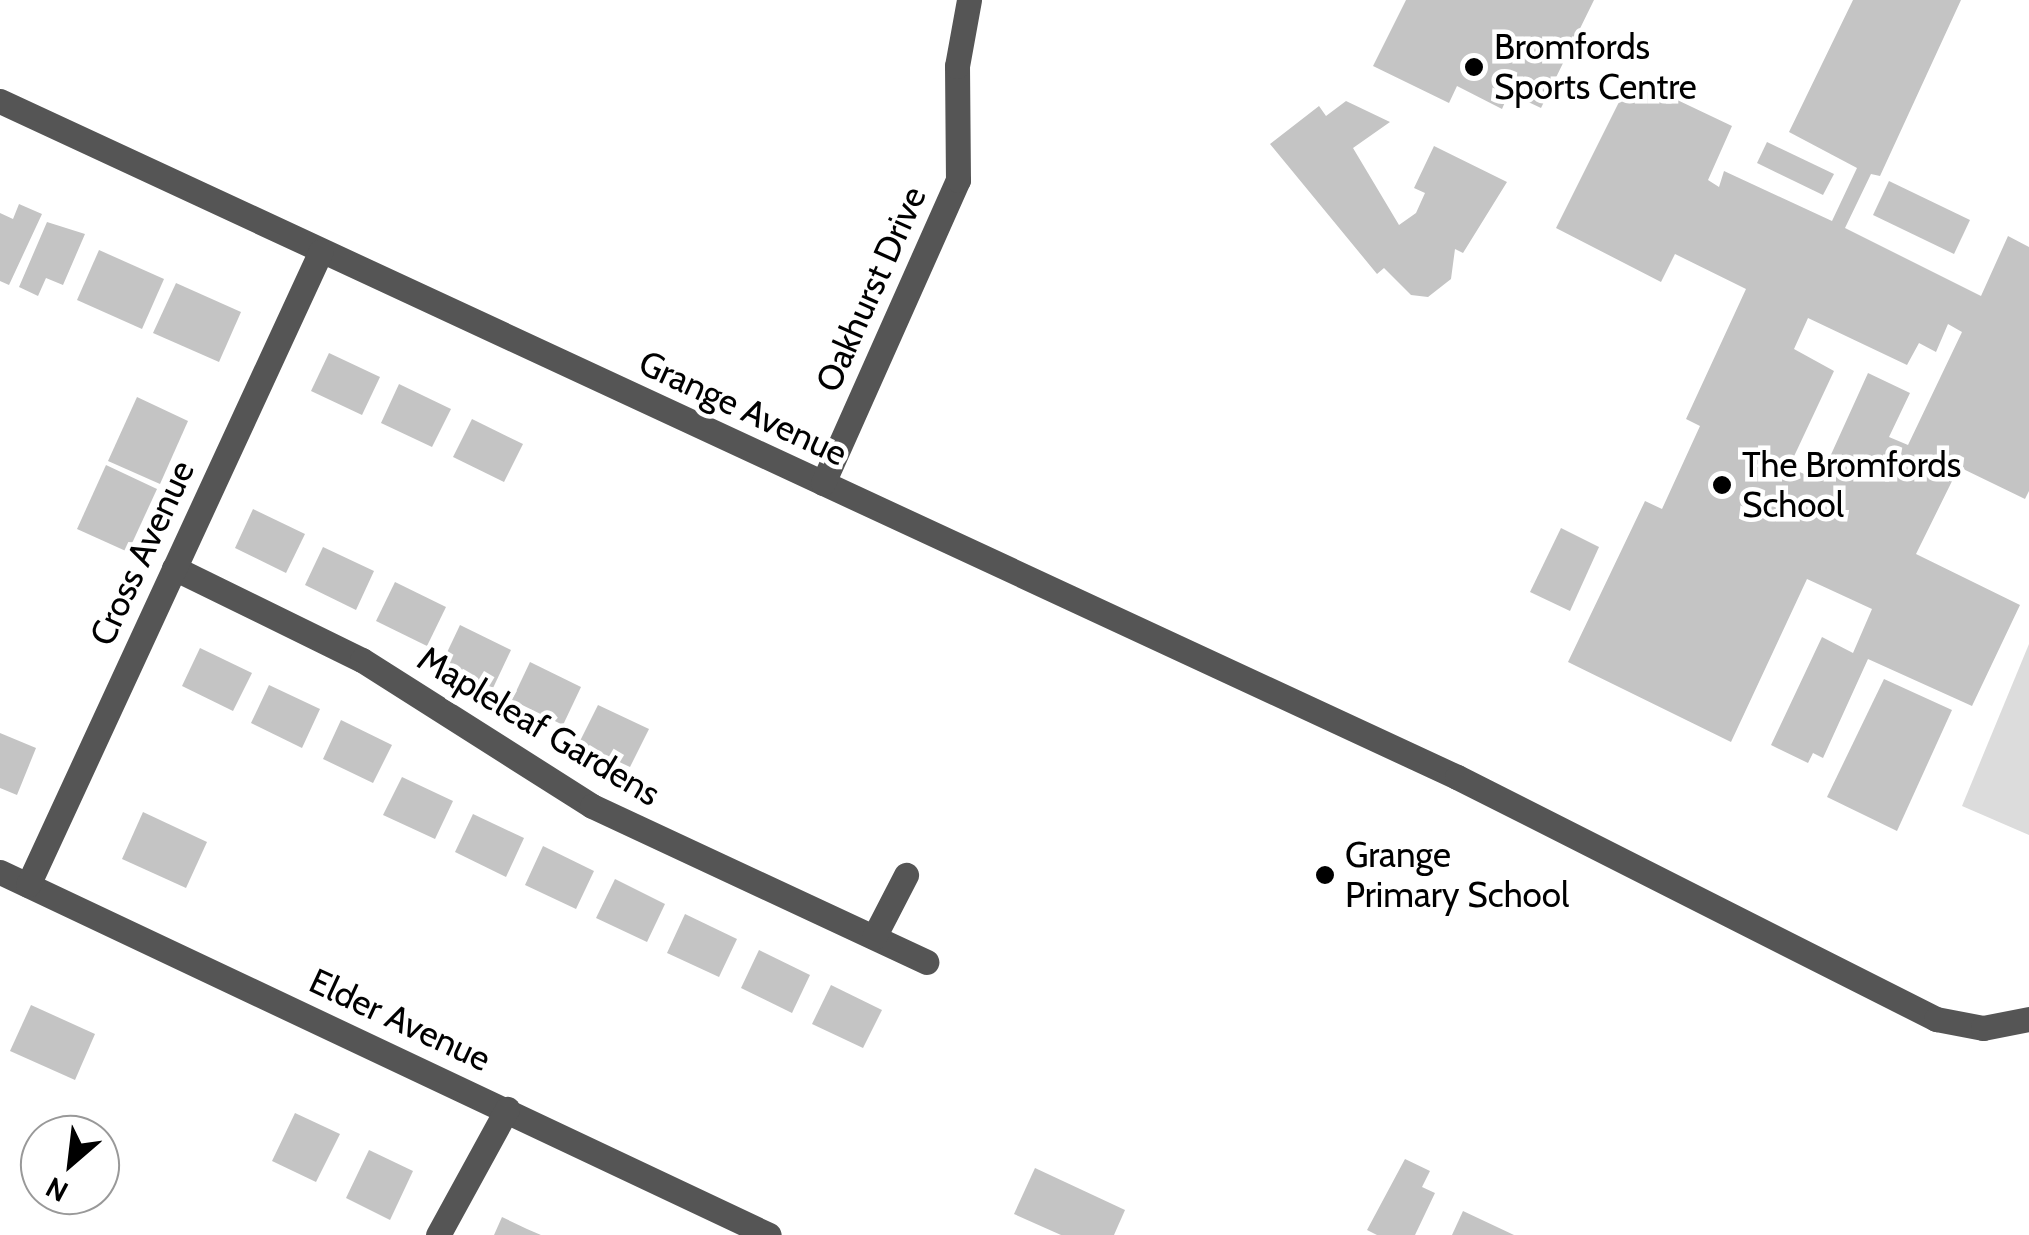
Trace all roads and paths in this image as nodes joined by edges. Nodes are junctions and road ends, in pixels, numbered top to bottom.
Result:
1 (969, 0) edge
2 (0, 101) edge
3 (320, 251) junction
4 (823, 483) junction
5 (174, 568) junction
6 (0, 872) edge
7 (906, 875) dead end
8 (28, 885) junction
9 (874, 937) junction
10 (926, 962) dead end
11 (2029, 1018) edge
12 (508, 1109) junction
13 (438, 1235) edge
14 (769, 1235) edge

1 - 4 street, Oakhurst Drive
2 - 3 street, Grange Avenue
3 - 4 street, Grange Avenue
3 - 5 street, Cross Avenue
4 - 11 street, Grange Avenue
5 - 8 street, Cross Avenue
5 - 9 street, Mapleleaf Gardens
6 - 8 street, Elder Avenue
7 - 9 street
8 - 12 street, Elder Avenue
9 - 10 street, Mapleleaf Gardens
12 - 13 street
12 - 14 street, Elder Avenue

